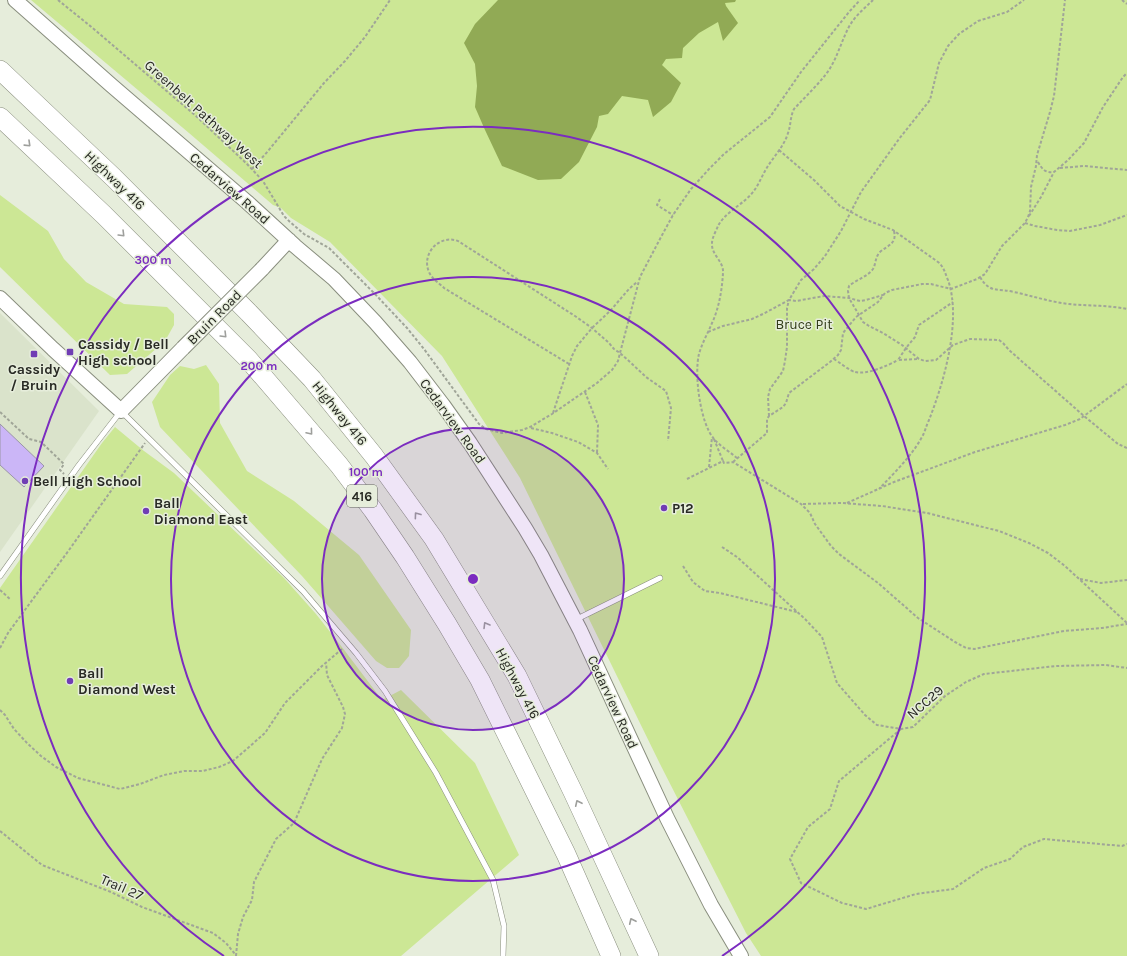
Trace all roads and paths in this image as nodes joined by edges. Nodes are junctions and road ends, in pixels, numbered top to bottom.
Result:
1 (15, 0) edge
2 (58, 0) edge
3 (390, 0) edge
4 (860, 0) edge
5 (873, 0) edge
6 (1024, 0) edge
7 (1064, 0) edge
8 (1122, 0) edge
9 (1127, 4) edge
10 (0, 70) edge
11 (1127, 73) edge
12 (0, 117) edge
13 (779, 150) junction
14 (1037, 161) junction
15 (1059, 168) junction
16 (252, 169) junction
17 (1127, 170) edge
18 (1054, 172) junction
19 (660, 199) dead end
20 (851, 212) junction
21 (1127, 214) edge
22 (673, 215) junction
23 (1028, 217) junction
24 (1025, 223) junction
25 (893, 230) junction
26 (289, 240) junction
27 (980, 277) junction
28 (638, 282) junction
29 (951, 289) junction
30 (884, 295) junction
31 (0, 298) edge
32 (849, 298) junction
33 (789, 300) junction
34 (953, 302) junction
35 (1127, 309) edge
36 (859, 315) junction
37 (592, 328) junction
38 (708, 332) junction
39 (906, 348) junction
40 (949, 348) junction
41 (620, 353) junction
42 (834, 359) junction
43 (918, 359) junction
44 (898, 360) junction
45 (569, 364) junction
46 (1127, 384) edge
47 (585, 392) junction
48 (121, 411) junction
49 (0, 412) edge
50 (552, 414) junction
51 (769, 416) junction
52 (1084, 416) junction
53 (530, 427) junction
54 (713, 437) junction
55 (149, 438) junction
56 (668, 441) dead end
57 (1127, 448) edge
58 (597, 453) junction
59 (737, 458) junction
60 (723, 461) junction
61 (733, 462) junction
62 (709, 467) junction
63 (608, 470) dead end
64 (70, 478) junction
65 (687, 479) dead end
66 (879, 489) junction
67 (801, 504) junction
68 (846, 504) junction
69 (722, 547) dead end
70 (683, 566) dead end
71 (0, 576) edge
72 (660, 578) dead end
73 (1079, 579) junction
74 (1127, 580) edge
75 (0, 590) edge
76 (11, 600) dead end
77 (798, 612) junction
78 (575, 620) junction
79 (1127, 624) edge
80 (348, 644) junction
81 (0, 648) edge
82 (326, 662) junction
83 (1127, 668) edge
84 (0, 710) edge
85 (901, 730) junction
86 (0, 831) edge
87 (1127, 844) edge
88 (236, 955) edge
89 (503, 956) edge
90 (611, 956) edge
91 (649, 956) edge
92 (741, 956) edge

1 - 26 main road, Cedarview Road
2 - 16 path, Greenbelt Pathway West
3 - 16 path
4 - 22 path, Greenbelt Pathway West
5 - 13 path
6 - 20 path
7 - 14 path
8 - 9 path
91 -> 10 highway, Highway 416 / 416
11 - 15 path
12 -> 90 highway, 416
13 - 20 path
13 - 38 path
14 - 18 path
14 - 23 path
15 - 17 path
15 - 18 path
16 - 53 path, Greenbelt Pathway West
18 - 23 path
19 - 22 path
20 - 25 path
20 - 33 path
21 - 24 path
22 - 28 path, Greenbelt Pathway West
23 - 24 path
24 - 27 path
25 - 29 path
25 - 32 path
26 - 48 main road, Bruin Road, bridge
26 - 78 main road, Cedarview Road
27 - 29 path
27 - 35 path
28 - 37 path
28 - 41 path, Greenbelt Pathway West
29 - 30 path
29 - 34 path
30 - 32 path
30 - 36 path
31 - 48 main road
32 - 33 path
32 - 36 path
33 - 38 path
33 - 51 path
34 - 39 path
34 - 40 path
36 - 39 path
36 - 42 path
37 - 41 path
37 - 45 path
37 - 45 path
38 - 54 path
39 - 43 path
39 - 44 path
40 - 43 path
40 - 52 path
40 - 66 path
41 - 47 path, Greenbelt Pathway West
41 - 56 path
42 - 44 path
42 - 51 path
43 - 44 path
45 - 50 path
46 - 52 path
47 - 50 path, Greenbelt Pathway West
47 - 58 path
48 - 55 lane
48 - 64 lane
49 - 64 path
50 - 53 path, Greenbelt Pathway West
51 - 59 path
52 - 57 path
52 - 66 path
53 - 58 path
54 - 59 path
54 - 60 path
54 - 62 path
55 - 80 lane
55 - 81 path
58 - 63 path
59 - 61 path
60 - 61 path
60 - 62 path
61 - 67 path
62 - 65 path
64 - 71 lane
66 - 68 path
67 - 68 path
67 - 79 path
68 - 73 path
69 - 77 path, NCC29
70 - 77 path
72 - 78 lane
73 - 74 path
73 - 79 path
75 - 76 path
77 - 85 path, NCC29
78 - 92 main road, Cedarview Road
80 - 82 path
80 - 89 lane
82 - 84 path
82 - 88 path
83 - 85 path, NCC29
85 - 87 path
86 - 88 path, Trail 27

